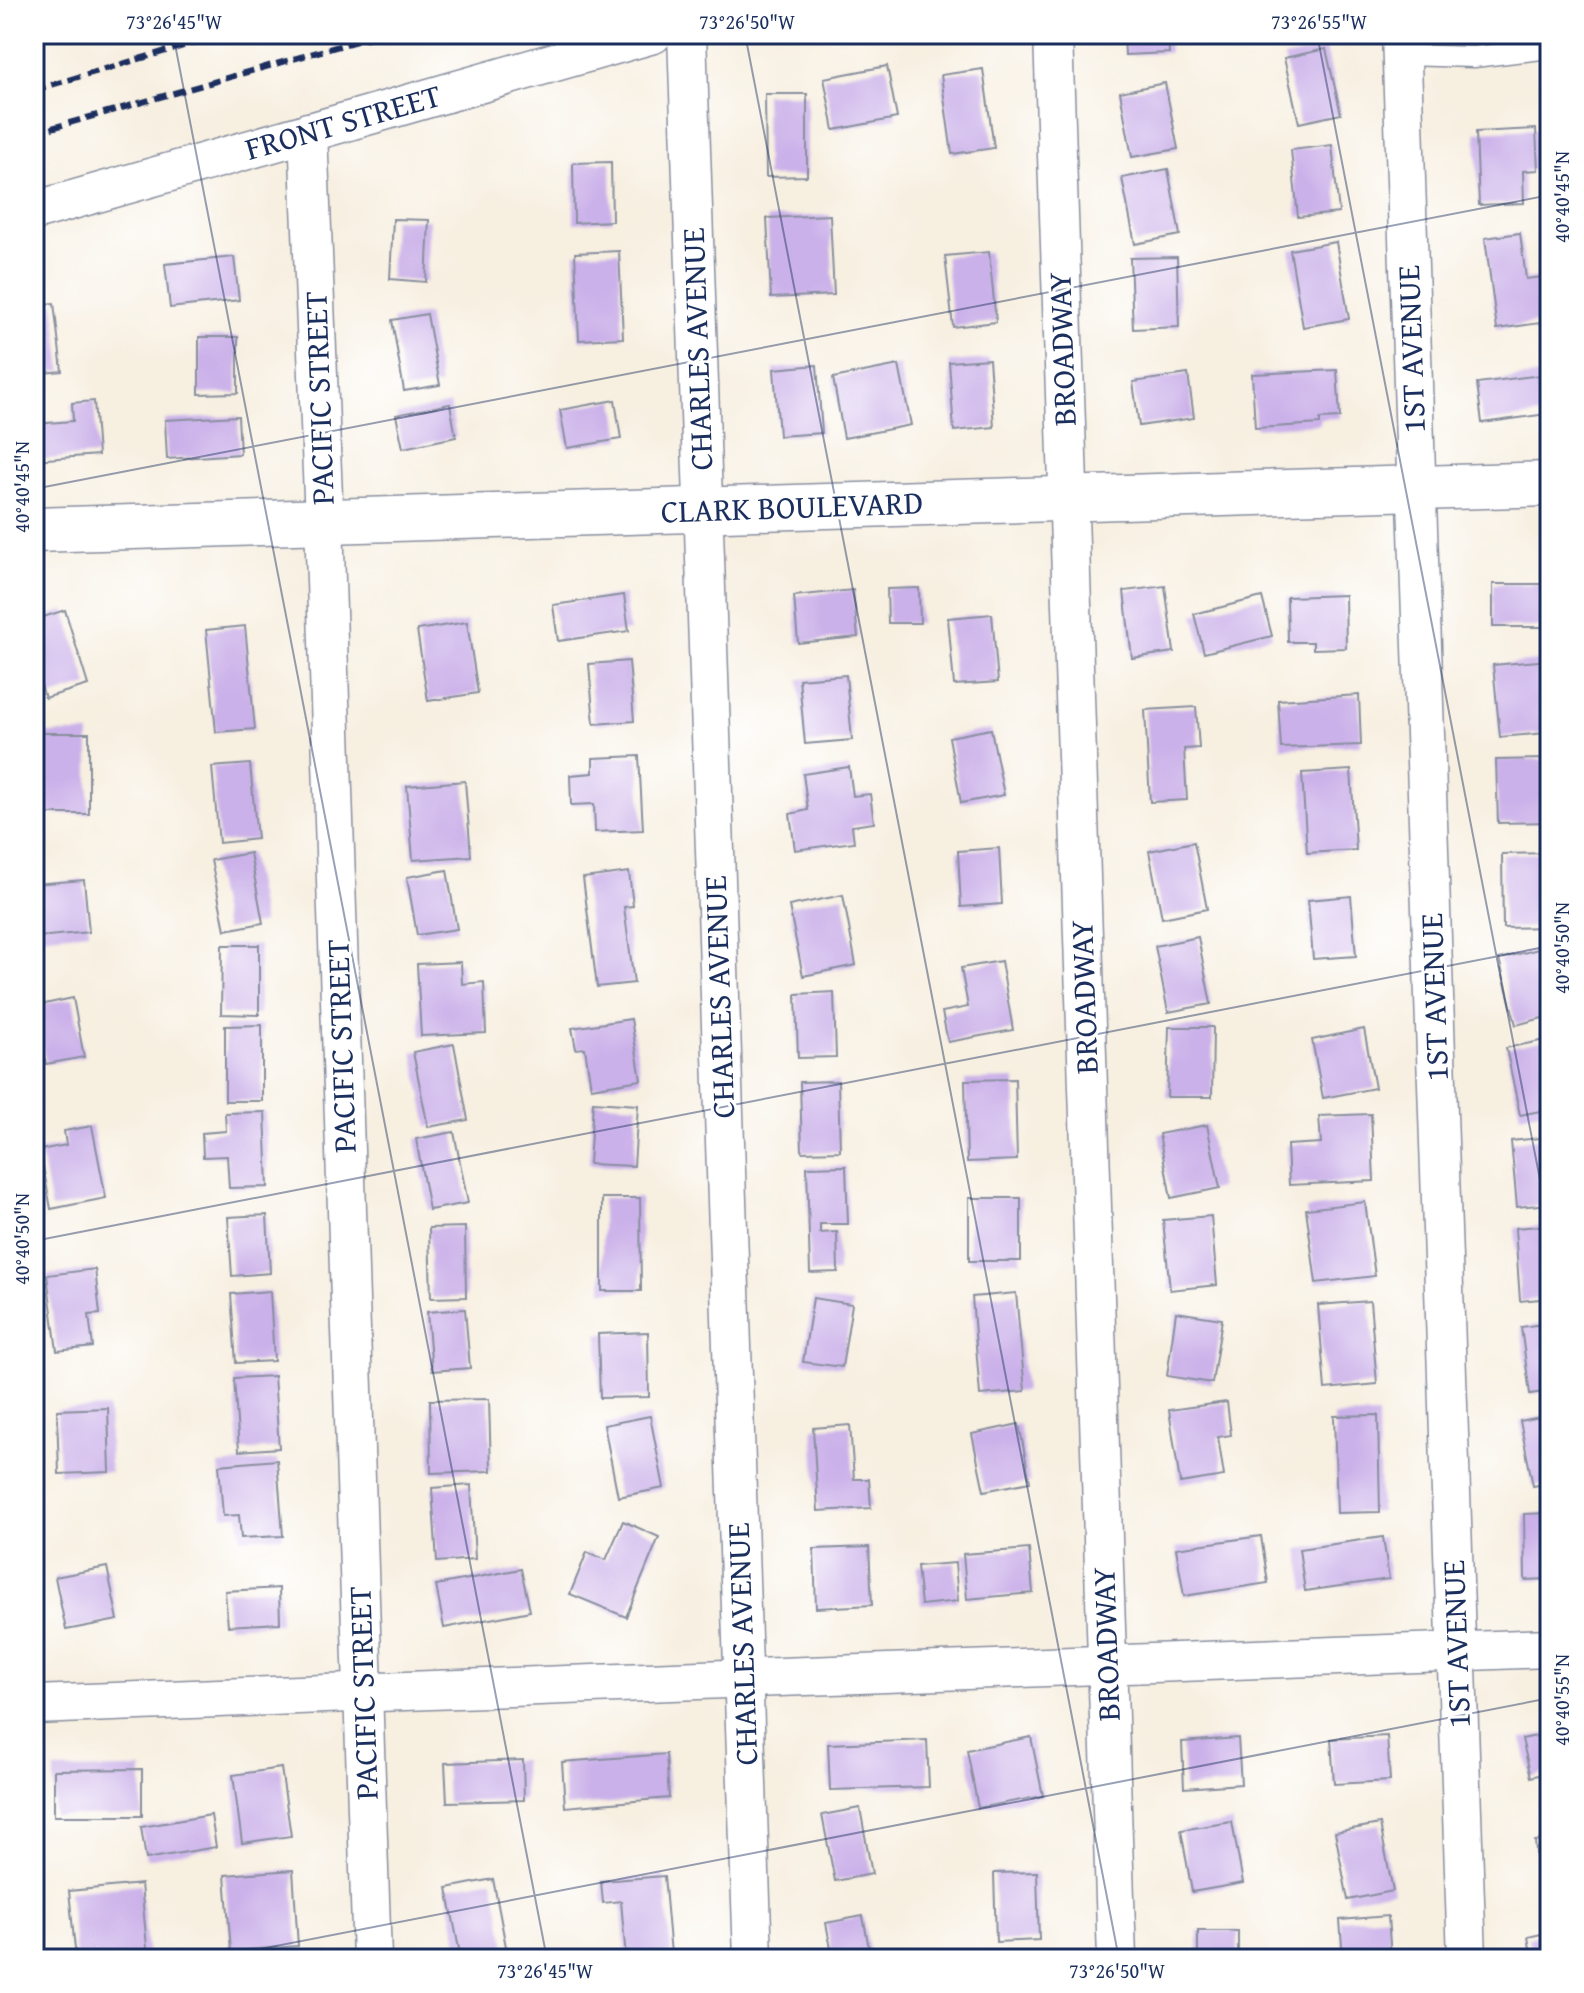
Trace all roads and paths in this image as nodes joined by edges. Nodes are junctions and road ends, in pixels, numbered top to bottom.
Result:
1 (653, 34) edge
2 (687, 34) edge
3 (1053, 34) edge
4 (1401, 45) edge
5 (1550, 48) edge
6 (308, 132) junction
7 (34, 211) edge
8 (1550, 484) edge
9 (1416, 488) junction
10 (1067, 498) junction
11 (702, 510) junction
12 (324, 521) junction
13 (34, 530) edge
14 (1550, 1648) edge
15 (1457, 1652) junction
16 (1107, 1665) junction
17 (743, 1679) junction
18 (363, 1694) junction
19 (34, 1705) edge
20 (372, 1959) edge
21 (753, 1959) edge
22 (1117, 1959) edge
23 (1467, 1959) edge

1 - 6 street, FRONT STREET
2 - 11 street, CHARLES AVENUE
3 - 10 street, BROADWAY
4 - 5 lane
4 - 9 street, 1ST AVENUE
6 - 7 street, FRONT STREET
6 - 12 street, PACIFIC STREET
8 - 9 street, CLARK BOULEVARD
9 - 10 street, CLARK BOULEVARD
9 - 15 street, 1ST AVENUE
10 - 11 street, CLARK BOULEVARD
10 - 16 street, BROADWAY
11 - 12 street, CLARK BOULEVARD
11 - 17 street, CHARLES AVENUE
12 - 13 street, CLARK BOULEVARD
12 - 18 street, PACIFIC STREET
14 - 15 street
15 - 16 street
15 - 23 street, 1ST AVENUE
16 - 17 street
16 - 22 street, BROADWAY
17 - 18 street
17 - 21 street, CHARLES AVENUE
18 - 19 street
18 - 20 street, PACIFIC STREET

